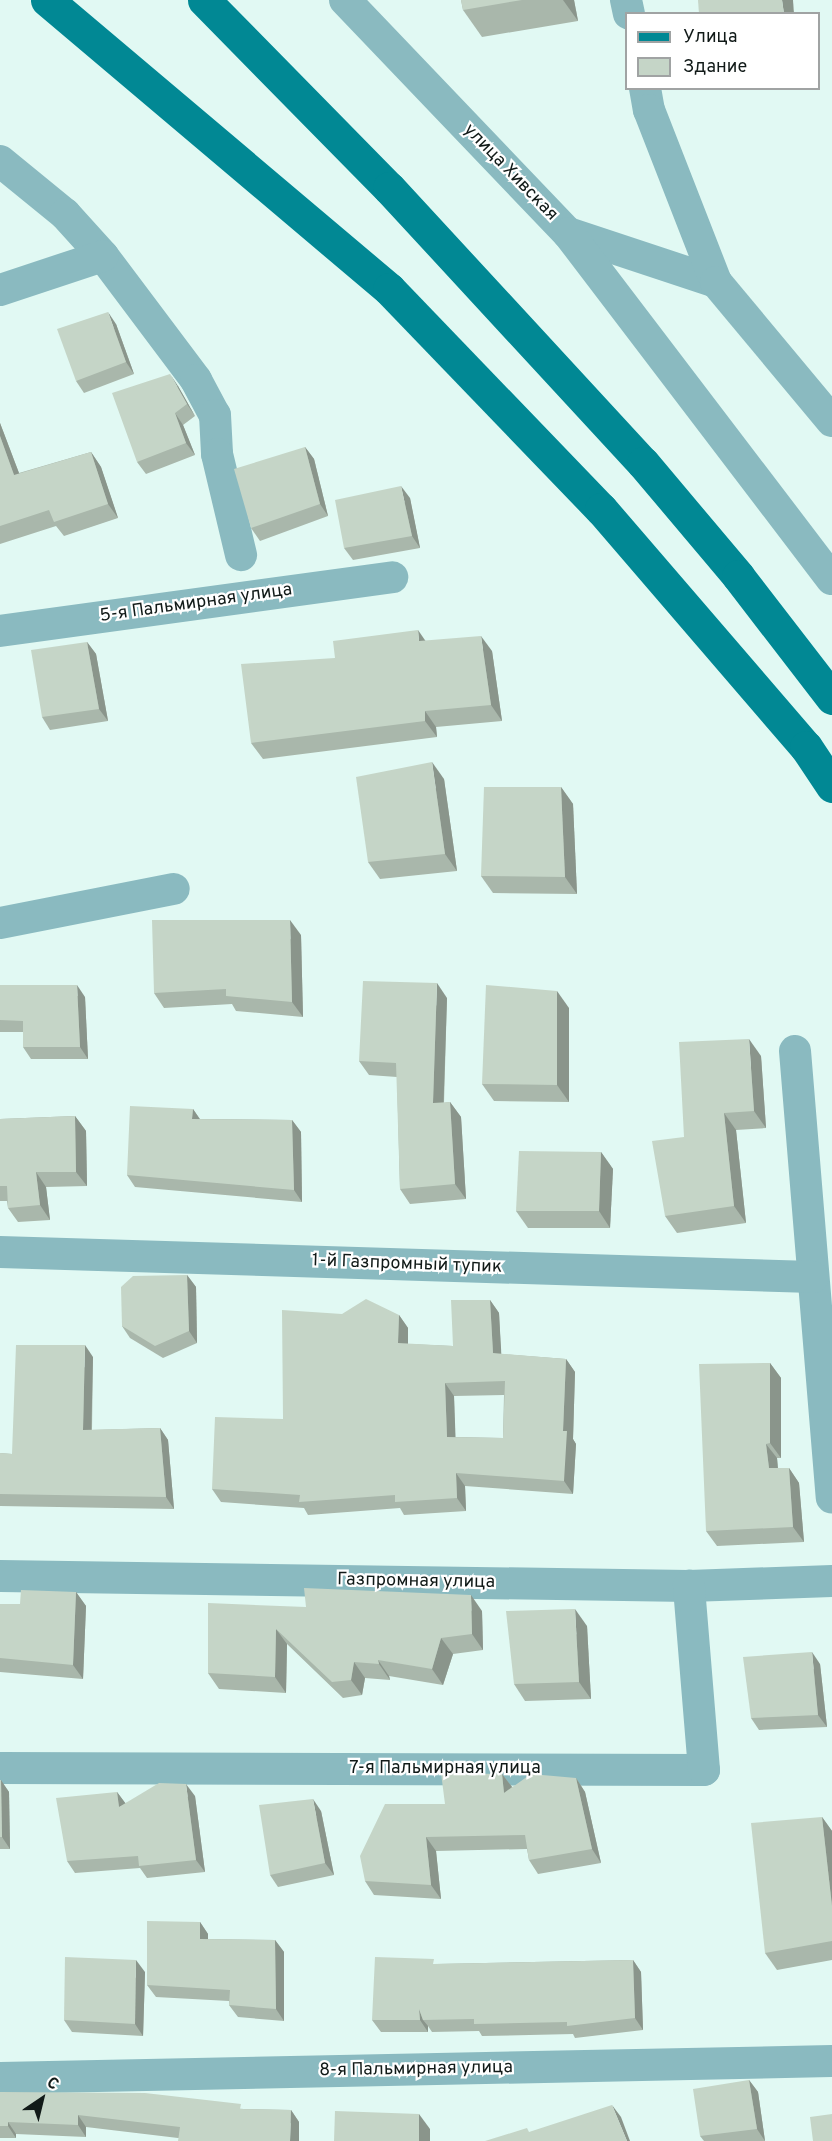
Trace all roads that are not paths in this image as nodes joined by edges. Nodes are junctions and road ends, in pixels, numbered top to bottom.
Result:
1 (47, 0) edge
2 (204, 0) edge
3 (345, 0) edge
4 (645, 90) edge
5 (0, 161) edge
6 (568, 233) junction
7 (104, 256) junction
8 (716, 282) junction
9 (0, 290) edge
10 (832, 421) edge
11 (241, 555) dead end
12 (392, 577) dead end
13 (832, 579) edge
14 (0, 631) edge
15 (832, 698) edge
16 (832, 786) edge
17 (174, 889) dead end
18 (0, 923) edge
19 (795, 1051) dead end
20 (0, 1252) edge
21 (813, 1277) junction
22 (832, 1497) edge
23 (0, 1576) edge
24 (832, 1581) edge
25 (689, 1586) junction
26 (0, 1767) edge
27 (832, 2061) edge
28 (0, 2078) edge

1 - 16 main road
2 - 15 main road
3 - 6 street, улица Хивская
4 - 8 street
5 - 7 street
6 - 8 street, улица Хивская
6 - 13 street
7 - 9 street
7 - 11 street
8 - 10 street
12 - 14 street, 5-я Пальмирная улица
17 - 18 street
19 - 21 street
20 - 21 street, 1-й Газпромный тупик
21 - 22 street
23 - 25 street, Газпромная улица
24 - 25 street, Газпромная улица
25 - 26 street, 7-я Пальмирная улица
27 - 28 street, 8-я Пальмирная улица

